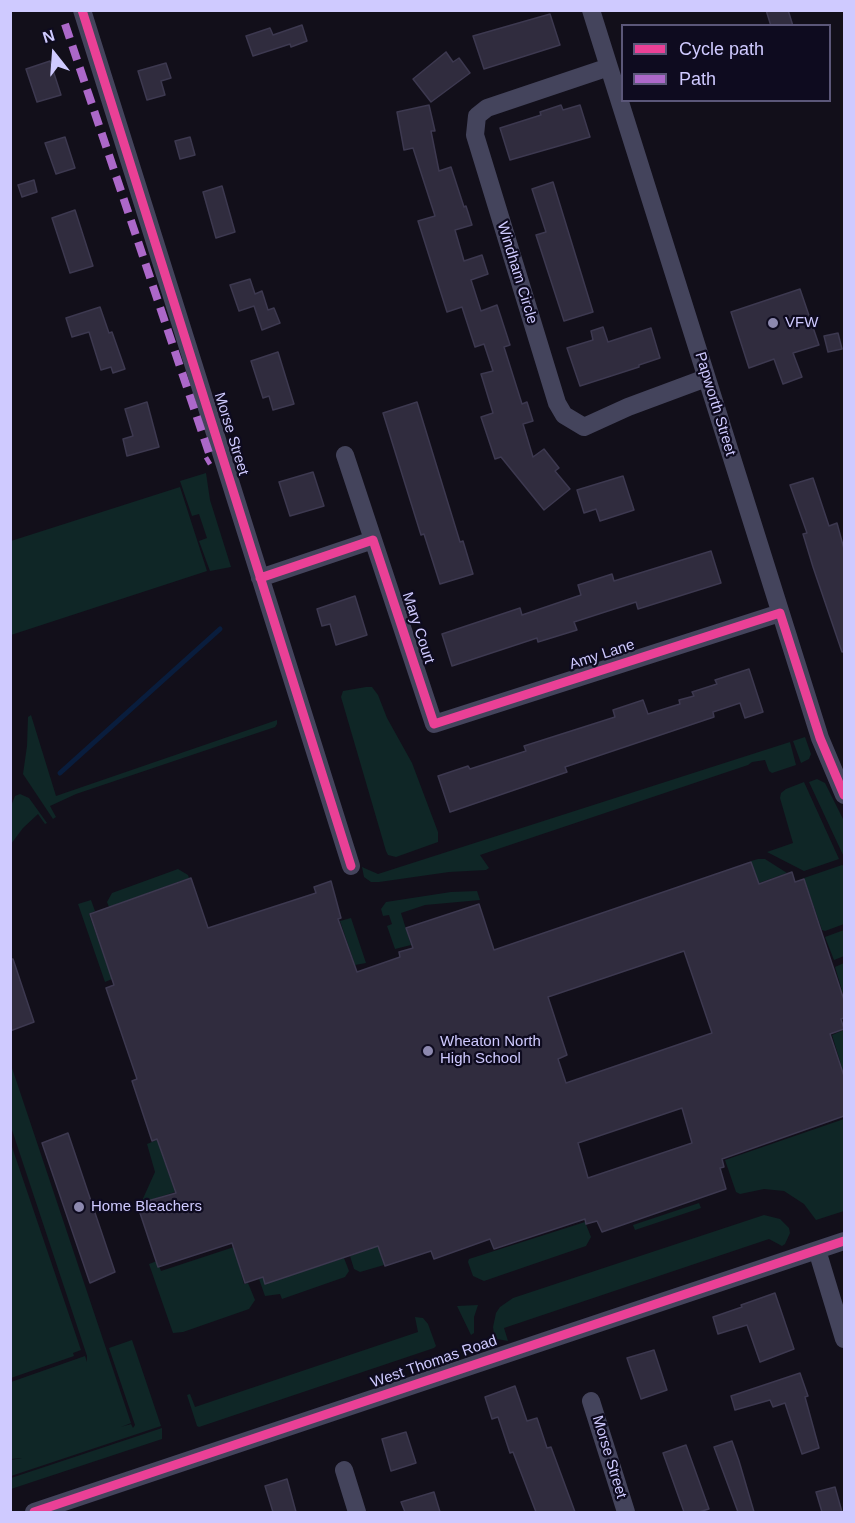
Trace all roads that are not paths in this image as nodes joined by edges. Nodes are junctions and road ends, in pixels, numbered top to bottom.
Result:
1 (82, 10) edge
2 (591, 10) edge
3 (609, 67) junction
4 (706, 378) junction
5 (345, 455) dead end
6 (373, 540) junction
7 (260, 578) junction
8 (780, 613) junction
9 (434, 724) joint
10 (844, 795) edge
11 (351, 866) dead end
12 (844, 1241) edge
13 (817, 1250) junction
14 (844, 1339) edge
15 (591, 1401) dead end
16 (344, 1470) dead end
17 (34, 1512) edge
18 (357, 1512) edge
19 (626, 1512) edge

1 - 7 street, Morse Street
2 - 3 street, Papworth Street
3 - 4 street, Papworth Street
3 - 4 street, Windham Circle
4 - 8 street, Papworth Street
5 - 6 street, Mary Court
6 - 7 street
6 - 9 street, Mary Court
7 - 11 street, Morse Street
8 - 9 street, Amy Lane
8 - 10 street, Papworth Street
12 - 13 street, West Thomas Road
13 - 14 street
13 - 17 street, West Thomas Road
15 - 19 street, Morse Street
16 - 18 street

